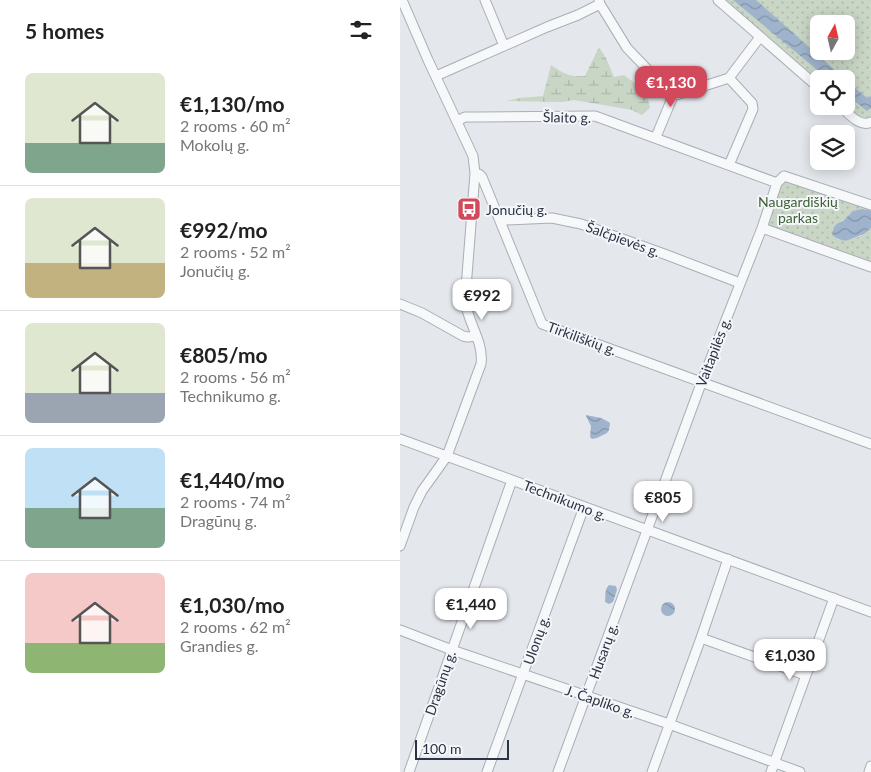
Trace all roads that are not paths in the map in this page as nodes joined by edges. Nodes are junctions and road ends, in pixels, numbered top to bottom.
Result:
1 (402, 0) edge
2 (485, 0) edge
3 (718, 0) edge
4 (599, 2) edge
5 (760, 38) junction
6 (504, 46) junction
7 (436, 76) junction
8 (729, 78) junction
9 (810, 80) edge
10 (673, 96) junction
11 (850, 115) edge
12 (457, 121) junction
13 (871, 122) edge
14 (656, 137) junction
15 (730, 165) junction
16 (475, 173) junction
17 (781, 179) junction
18 (871, 205) edge
19 (501, 222) junction
20 (762, 228) junction
21 (871, 267) edge
22 (740, 283) junction
23 (400, 304) edge
24 (476, 336) junction
25 (702, 381) junction
26 (400, 439) edge
27 (871, 444) edge
28 (447, 456) junction
29 (512, 480) junction
30 (584, 507) junction
31 (646, 530) junction
32 (400, 546) edge
33 (728, 559) junction
34 (834, 598) junction
35 (871, 612) edge
36 (400, 630) edge
37 (701, 638) junction
38 (452, 650) junction
39 (523, 674) junction
40 (805, 675) junction
41 (587, 696) junction
42 (669, 724) junction
43 (871, 766) edge
44 (772, 767) edge
45 (409, 772) edge
46 (487, 772) edge
47 (558, 772) edge
48 (652, 772) edge
49 (800, 772) edge
50 (869, 772) edge

1 - 7 street, Tirkiliškių g.
2 - 6 street
3 - 5 street
4 - 6 street
4 - 10 street
5 - 8 street
5 - 9 street
6 - 7 street
7 - 12 street, Tirkiliškių g.
8 - 10 street
8 - 15 street
10 - 14 street
11 - 13 street
12 - 14 street, Šlaito g.
12 - 16 street, Tirkiliškių g.
14 - 15 street, Šlaito g.
15 - 17 street, Šlaito g.
16 - 19 street, Tirkiliškių g.
16 - 24 street
17 - 18 street, Šlaito g.
17 - 20 street, Vaitapilės g.
19 - 22 street, Šalčpievės g.
19 - 25 street, Tirkiliškių g.
20 - 21 street
20 - 22 street, Vaitapilės g.
22 - 25 street, Vaitapilės g.
23 - 24 street
24 - 28 street
25 - 27 street, Tirkiliškių g.
25 - 31 street, Vaitapilės g.
26 - 28 street, Technikumo g.
28 - 29 street, Technikumo g.
28 - 32 street
29 - 30 street, Technikumo g.
29 - 38 street, Dragūnų g.
30 - 31 street, Technikumo g.
30 - 39 street, Ulonų g.
31 - 33 street, Technikumo g.
31 - 41 street, Husarų g.
33 - 34 street, Technikumo g.
33 - 37 street
34 - 35 street, Technikumo g.
34 - 40 street
36 - 38 street, J. Čapliko g.
37 - 40 street
37 - 42 street
38 - 39 street, J. Čapliko g.
38 - 45 street, Dragūnų g.
39 - 41 street, J. Čapliko g.
39 - 46 street, Ulonų g.
40 - 44 street
41 - 42 street, J. Čapliko g.
41 - 47 street, Husarų g.
42 - 44 street, J. Čapliko g.
42 - 48 street
43 - 50 street
44 - 49 street, J. Čapliko g.

